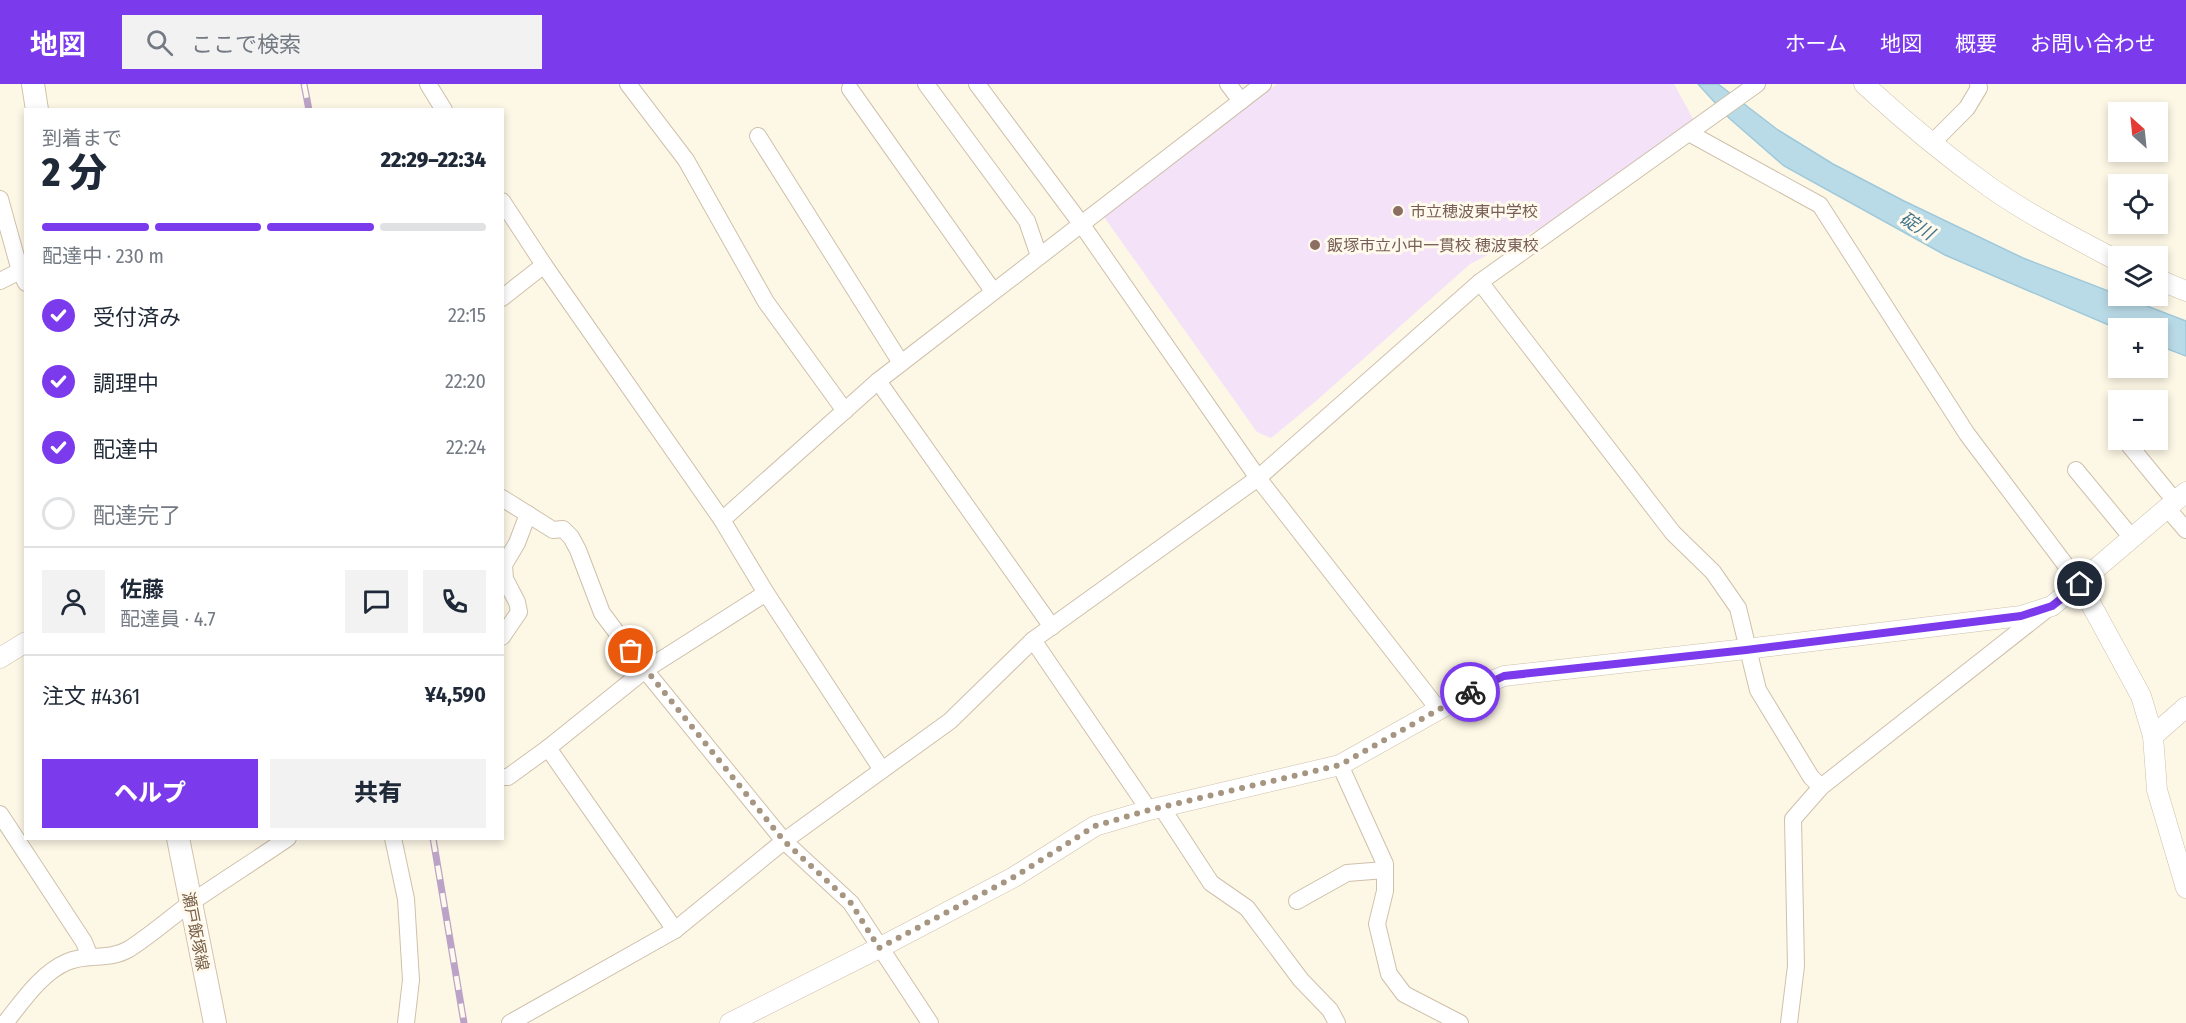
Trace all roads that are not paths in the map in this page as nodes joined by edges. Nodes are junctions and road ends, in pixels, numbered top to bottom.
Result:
1 (33, 84) edge
2 (428, 84) edge
3 (628, 84) edge
4 (926, 84) edge
5 (977, 84) edge
6 (1228, 84) edge
7 (1263, 84) edge
8 (1864, 84) edge
9 (1978, 84) edge
10 (1754, 86) edge
11 (850, 89) dead end
12 (1241, 101) junction
13 (38, 108) edge
14 (443, 108) edge
15 (1689, 133) junction
16 (759, 136) dead end
17 (1932, 143) junction
18 (0, 199) edge
19 (504, 204) edge
20 (1082, 225) junction
21 (1040, 256) junction
22 (2108, 256) edge
23 (544, 265) junction
24 (23, 277) edge
25 (0, 281) edge
26 (1480, 282) junction
27 (2168, 284) edge
28 (993, 291) junction
29 (2186, 291) edge
30 (504, 296) edge
31 (901, 363) junction
32 (878, 381) junction
33 (845, 411) junction
34 (2134, 450) edge
35 (2076, 470) dead end
36 (1258, 478) junction
37 (504, 499) edge
38 (2176, 500) edge
39 (528, 514) junction
40 (722, 520) junction
41 (2186, 530) edge
42 (2132, 538) junction
43 (504, 565) edge
44 (504, 565) edge
45 (2080, 584) junction
46 (766, 593) junction
47 (2052, 606) junction
48 (1052, 627) junction
49 (504, 634) edge
50 (1033, 640) junction
51 (24, 643) edge
52 (1746, 650) junction
53 (0, 658) edge
54 (645, 670) junction
55 (2186, 707) edge
56 (1439, 710) junction
57 (2153, 736) junction
58 (548, 748) junction
59 (1340, 765) junction
60 (882, 770) junction
61 (504, 777) edge
62 (1821, 787) junction
63 (1155, 809) junction
64 (0, 814) edge
65 (178, 840) edge
66 (285, 840) edge
67 (393, 840) edge
68 (784, 841) junction
69 (1385, 870) junction
70 (2186, 888) edge
71 (1297, 901) dead end
72 (190, 903) junction
73 (675, 930) junction
74 (879, 948) junction
75 (90, 957) junction
76 (4, 1023) edge
77 (214, 1023) edge
78 (406, 1023) edge
79 (510, 1023) edge
80 (729, 1023) edge
81 (930, 1023) edge
82 (1337, 1023) edge
83 (1460, 1023) edge
84 (1789, 1023) edge

1 - 13 main road
2 - 14 street
3 - 33 street
4 - 21 street
5 - 20 street
6 - 12 street
7 - 12 street
8 - 17 street
9 - 17 street
10 - 15 street
11 - 28 street
12 - 20 street
15 - 26 street
15 - 45 street
16 - 31 street
17 - 22 street
18 - 24 street
19 - 23 street
20 - 21 street
20 - 36 street
21 - 28 street
23 - 30 street
23 - 40 street
24 - 25 street
26 - 36 street
26 - 52 street
27 - 29 street
28 - 31 street
31 - 32 street
32 - 33 street
32 - 48 street
33 - 40 street
34 - 38 street
35 - 42 street
36 - 48 street
36 - 56 street
37 - 39 street
38 - 41 street
38 - 42 street
39 - 43 street
39 - 54 street
40 - 46 street
42 - 45 street
44 - 49 street
45 - 47 street
45 - 57 street
46 - 54 street
46 - 60 street
47 - 52 street
47 - 62 street
48 - 50 street
50 - 60 street
50 - 63 street
51 - 53 street
52 - 56 street
52 - 62 street
54 - 58 street
54 - 68 street
55 - 57 street
56 - 59 street
57 - 70 street
58 - 61 street
58 - 73 street
59 - 63 street
59 - 69 street
60 - 68 street
62 - 84 street
63 - 74 street
63 - 82 street
64 - 75 street
65 - 72 main road, 瀬戸飯塚線
66 - 72 street
67 - 78 street
68 - 73 street
68 - 74 street
69 - 71 street
69 - 83 street
72 - 75 street
72 - 77 main road, 瀬戸飯塚線
73 - 79 street
74 - 80 street
74 - 81 street
75 - 76 street

